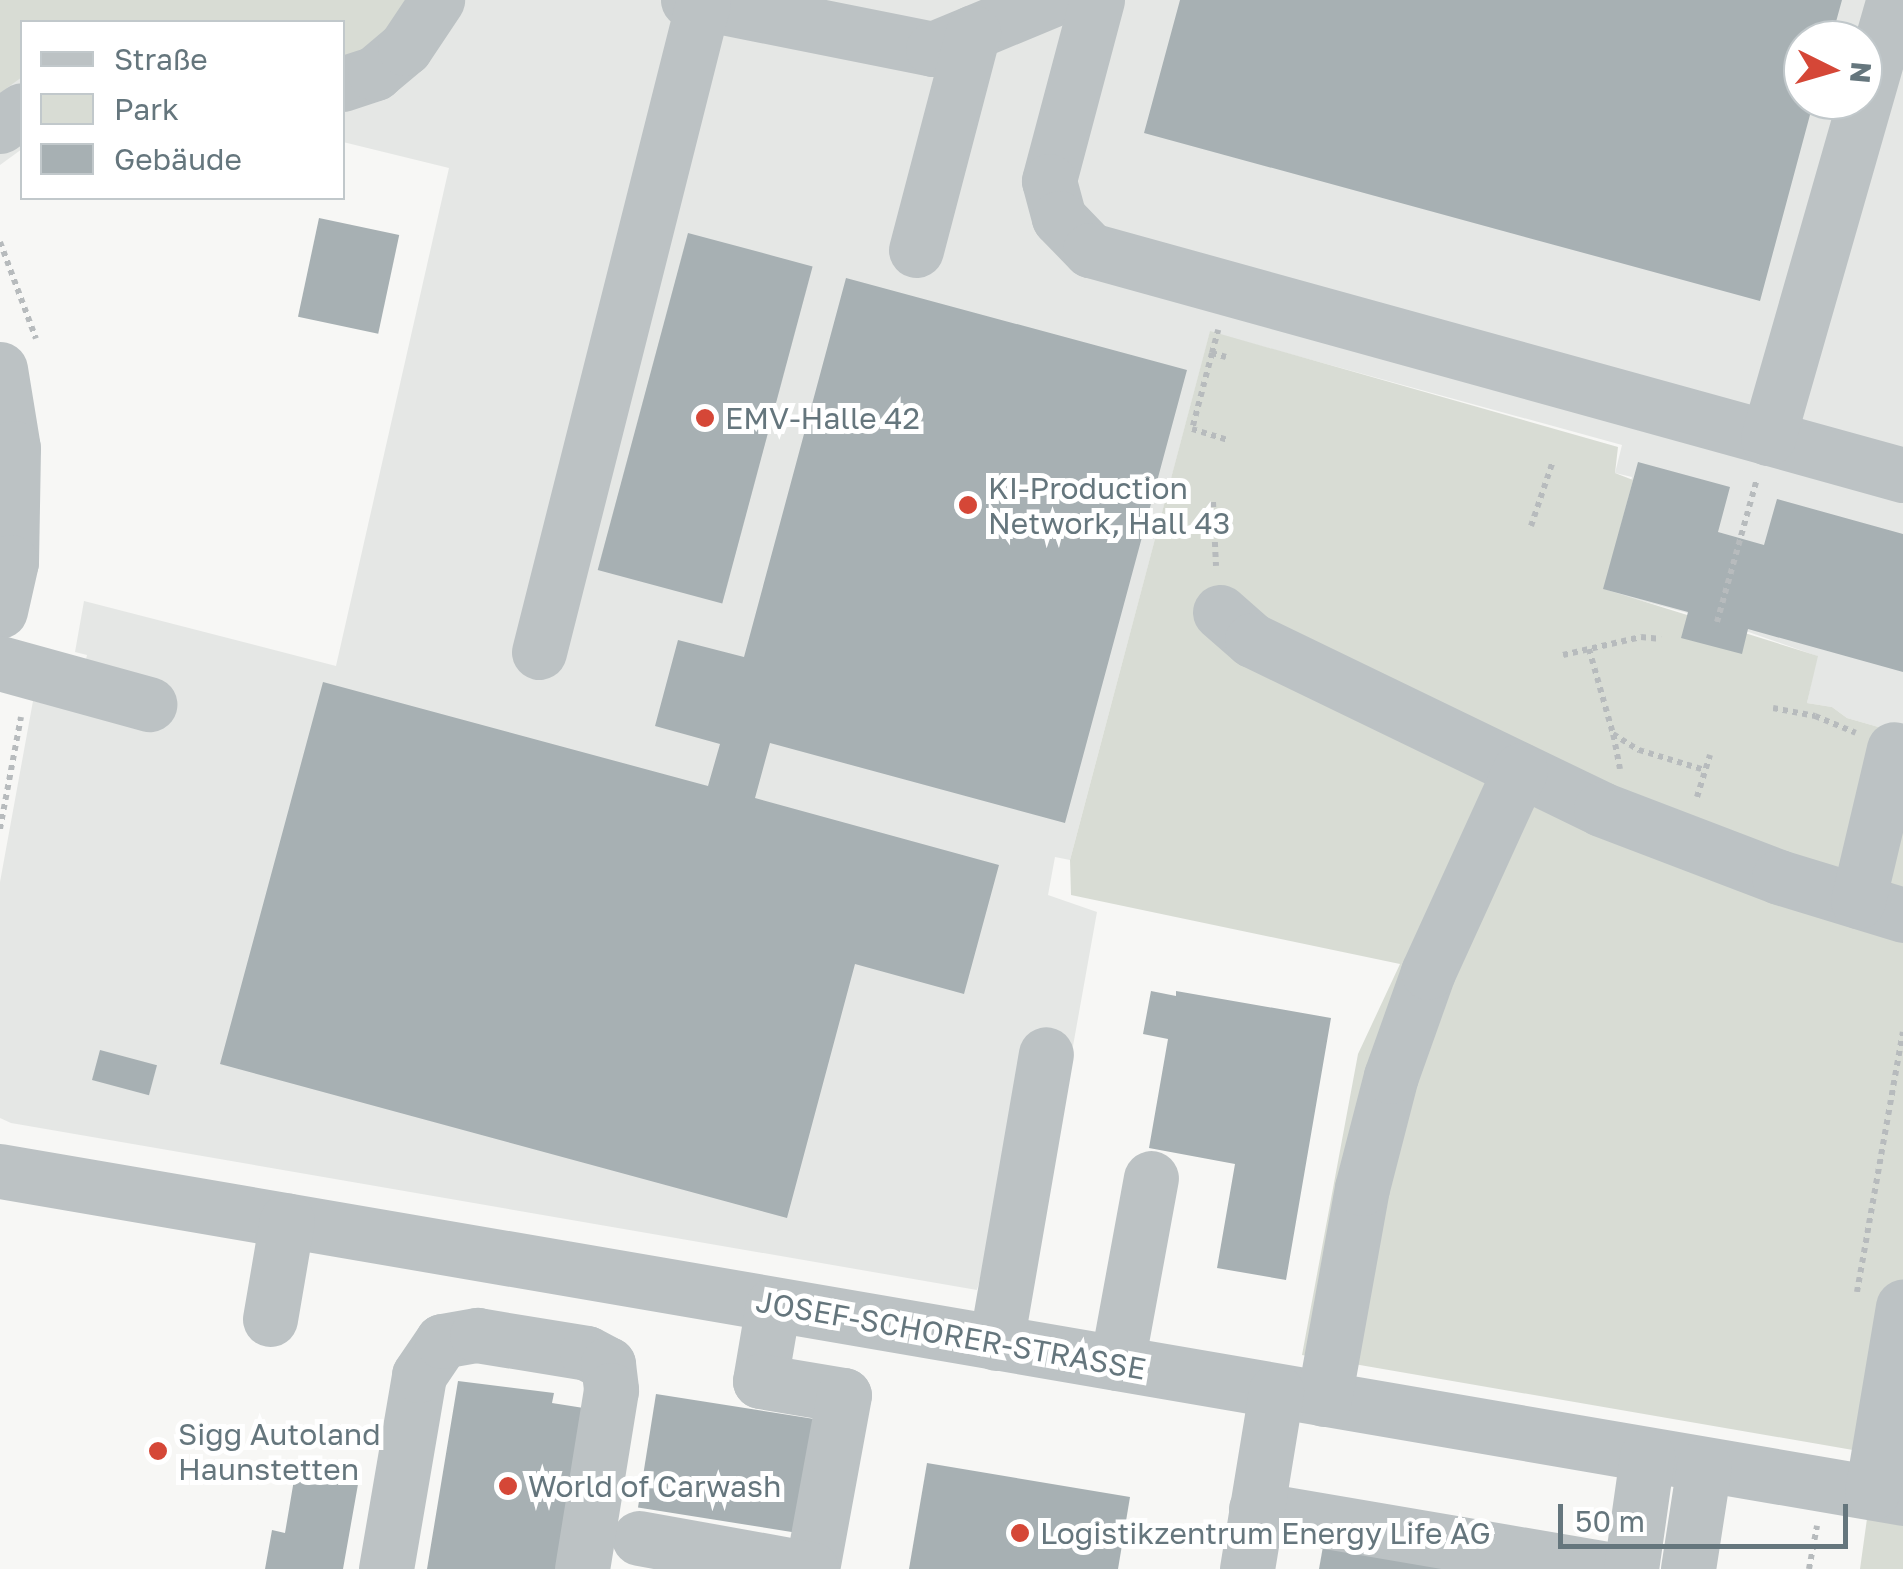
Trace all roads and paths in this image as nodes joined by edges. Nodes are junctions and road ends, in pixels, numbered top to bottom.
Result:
1 (437, 0) edge
2 (1052, 0) edge
3 (1097, 0) edge
4 (1894, 0) edge
5 (696, 2) edge
6 (973, 32) junction
7 (345, 83) edge
8 (916, 250) dead end
9 (1226, 357) dead end
10 (0, 369) edge
11 (1768, 438) junction
12 (1228, 440) dead end
13 (1554, 461) dead end
14 (1903, 475) edge
15 (1213, 502) dead end
16 (1531, 526) dead end
17 (0, 611) edge
18 (1220, 612) joint
19 (1717, 622) dead end
20 (1661, 638) dead end
21 (1589, 649) junction
22 (539, 652) dead end
23 (1563, 655) dead end
24 (0, 663) edge
25 (149, 704) dead end
26 (1773, 708) dead end
27 (1815, 716) dead end
28 (1613, 734) junction
29 (1894, 749) dead end
30 (1710, 755) dead end
31 (1520, 770) junction
32 (1705, 770) junction
33 (1624, 786) dead end
34 (1693, 812) dead end
35 (1880, 908) edge
36 (1046, 1054) dead end
37 (0, 1171) edge
38 (1150, 1178) dead end
39 (287, 1220) junction
40 (531, 1262) junction
41 (773, 1305) junction
42 (1903, 1307) edge
43 (270, 1319) dead end
44 (996, 1343) junction
45 (532, 1359) junction
46 (1118, 1364) junction
47 (1300, 1395) junction
48 (1647, 1456) junction
49 (1704, 1466) junction
50 (1887, 1495) edge
51 (1256, 1509) junction
52 (639, 1538) dead end
53 (386, 1569) edge
54 (582, 1569) edge
55 (811, 1569) edge
56 (1247, 1569) edge
57 (1608, 1569) edge
58 (1631, 1569) edge
59 (1688, 1569) edge

1 - 7 street
2 - 6 street
3 - 11 street
4 - 11 street
5 - 6 street
5 - 22 street
6 - 8 street
9 - 12 path
10 - 17 street
11 - 14 street
11 - 19 path
13 - 16 path
15 - 18 path
18 - 31 street
20 - 21 path
21 - 23 path
21 - 28 path
24 - 25 street
26 - 27 path
28 - 32 path
28 - 33 path
29 - 35 street
30 - 32 path
31 - 35 street
31 - 47 street
32 - 34 path
36 - 44 street
37 - 39 street, JOSEF-SCHORER-STRASSE
38 - 46 street
39 - 40 street, JOSEF-SCHORER-STRASSE
39 - 43 street
40 - 41 street, JOSEF-SCHORER-STRASSE
40 - 45 street
41 - 44 street, JOSEF-SCHORER-STRASSE
41 - 55 street
42 - 50 street
44 - 46 street, JOSEF-SCHORER-STRASSE
45 - 53 street
45 - 54 street
46 - 47 street, JOSEF-SCHORER-STRASSE
47 - 48 street, JOSEF-SCHORER-STRASSE
47 - 51 street
48 - 49 street, JOSEF-SCHORER-STRASSE
48 - 58 street
49 - 50 street, JOSEF-SCHORER-STRASSE
49 - 59 street
51 - 56 street
51 - 57 street
52 - 55 street

